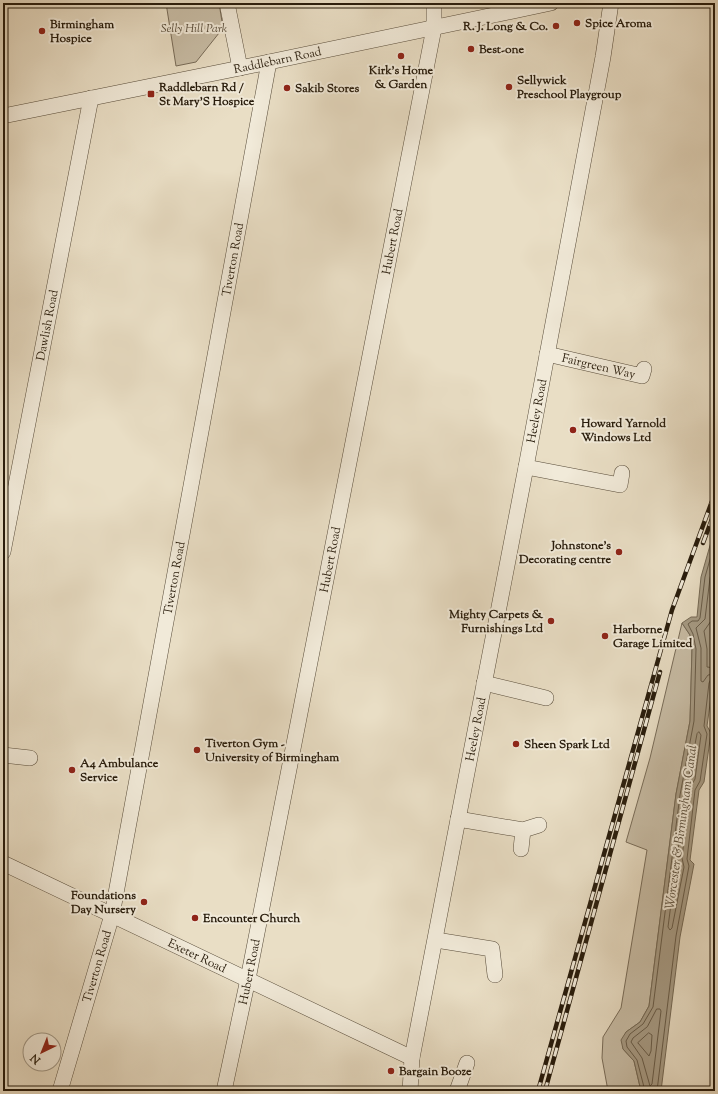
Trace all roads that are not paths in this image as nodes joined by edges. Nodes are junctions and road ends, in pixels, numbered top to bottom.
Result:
1 (227, 3) edge
2 (434, 3) edge
3 (551, 3) edge
4 (611, 3) edge
5 (434, 28) junction
6 (269, 62) junction
7 (240, 68) junction
8 (91, 98) junction
9 (3, 116) edge
10 (547, 354) junction
11 (644, 369) dead end
12 (526, 467) junction
13 (622, 473) dead end
14 (3, 552) edge
15 (484, 683) junction
16 (546, 698) dead end
17 (3, 755) edge
18 (30, 758) dead end
19 (458, 819) junction
20 (539, 825) dead end
21 (523, 830) junction
22 (521, 849) dead end
23 (3, 863) edge
24 (112, 914) junction
25 (436, 940) junction
26 (495, 975) dead end
27 (248, 979) junction
28 (412, 1058) junction
29 (466, 1063) dead end
30 (60, 1091) edge
31 (224, 1091) edge
32 (410, 1091) edge
33 (457, 1091) edge

1 - 7 street
2 - 5 street, Hubert Road
3 - 5 street, Raddlebarn Road
4 - 10 street, Heeley Road
5 - 6 street, Raddlebarn Road
5 - 27 street, Hubert Road
6 - 7 street, Raddlebarn Road
6 - 24 street, Tiverton Road
7 - 8 street, Raddlebarn Road
8 - 9 street, Raddlebarn Road
8 - 14 street, Dawlish Road
10 - 11 street, Fairgreen Way
10 - 12 street, Heeley Road
12 - 13 street
12 - 15 street, Heeley Road
15 - 16 street
15 - 19 street, Heeley Road
17 - 18 street
19 - 21 street
19 - 25 street, Heeley Road
20 - 21 street
21 - 22 street
23 - 24 street, Exeter Road
24 - 27 street, Exeter Road
24 - 30 street, Tiverton Road
25 - 26 street
25 - 28 street, Heeley Road
27 - 28 street, Exeter Road
27 - 31 street, Hubert Road
28 - 32 street, Heeley Road
29 - 33 street

